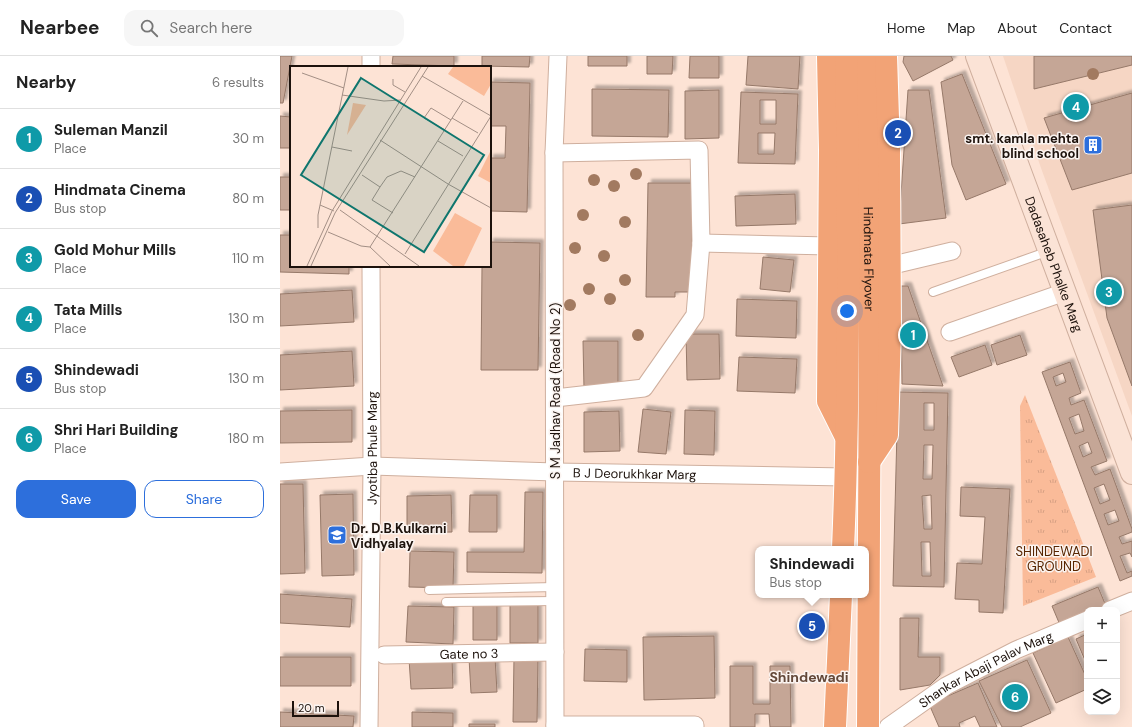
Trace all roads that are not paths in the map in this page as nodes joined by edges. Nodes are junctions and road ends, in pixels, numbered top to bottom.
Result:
1 (558, 56) edge
2 (828, 56) edge
3 (846, 56) edge
4 (867, 56) edge
5 (886, 56) edge
6 (977, 56) edge
7 (554, 153) junction
8 (701, 243) junction
9 (830, 246) junction
10 (1049, 250) junction
11 (952, 251) dead end
12 (889, 266) junction
13 (371, 267) edge
14 (933, 292) dead end
15 (1065, 292) junction
16 (950, 332) dead end
17 (555, 398) junction
18 (846, 438) junction
19 (869, 462) junction
20 (372, 466) junction
21 (280, 472) edge
22 (555, 472) junction
23 (1132, 473) edge
24 (846, 477) junction
25 (843, 546) edge
26 (869, 546) edge
27 (429, 590) dead end
28 (555, 594) junction
29 (841, 598) edge
30 (868, 598) edge
31 (1132, 601) edge
32 (446, 602) dead end
33 (1117, 607) edge
34 (1084, 621) edge
35 (555, 652) junction
36 (384, 655) dead end
37 (555, 726) edge
38 (369, 727) edge
39 (695, 727) edge
40 (835, 727) edge
41 (868, 727) edge
42 (888, 727) edge

1 - 7 street, S M Jadhav Road (Road No 2)
2 - 9 highway
3 - 18 highway, Hindmata Flyover
4 - 19 highway, Hindmata Flyover
5 - 12 highway
6 - 10 street, Dadasaheb Phalke Marg
7 - 8 street
7 - 17 street, S M Jadhav Road (Road No 2)
8 - 9 street
8 - 17 street
9 - 18 highway
10 - 14 lane
10 - 15 street, Dadasaheb Phalke Marg
11 - 12 street
12 - 19 highway
13 - 20 street, Jyotiba Phule Marg
15 - 16 street
15 - 23 street, Dadasaheb Phalke Marg
17 - 22 street, S M Jadhav Road (Road No 2)
18 - 24 highway, Hindmata Flyover
19 - 26 highway, Hindmata Flyover
20 - 21 street, B J Deorukhkar Marg
20 - 22 street, B J Deorukhkar Marg
20 - 38 street, Jyotiba Phule Marg
22 - 24 street, B J Deorukhkar Marg
22 - 28 street, S M Jadhav Road (Road No 2)
24 - 25 highway, Hindmata Flyover
27 - 28 lane
28 - 32 lane
28 - 35 street, S M Jadhav Road (Road No 2)
29 - 40 highway
30 - 41 highway, Hindmata Flyover
31 - 33 street
34 - 42 street, Shankar Abaji Palav Marg
35 - 36 street, Gate no 3
35 - 37 street, S M Jadhav Road (Road No 2)
37 - 39 street

